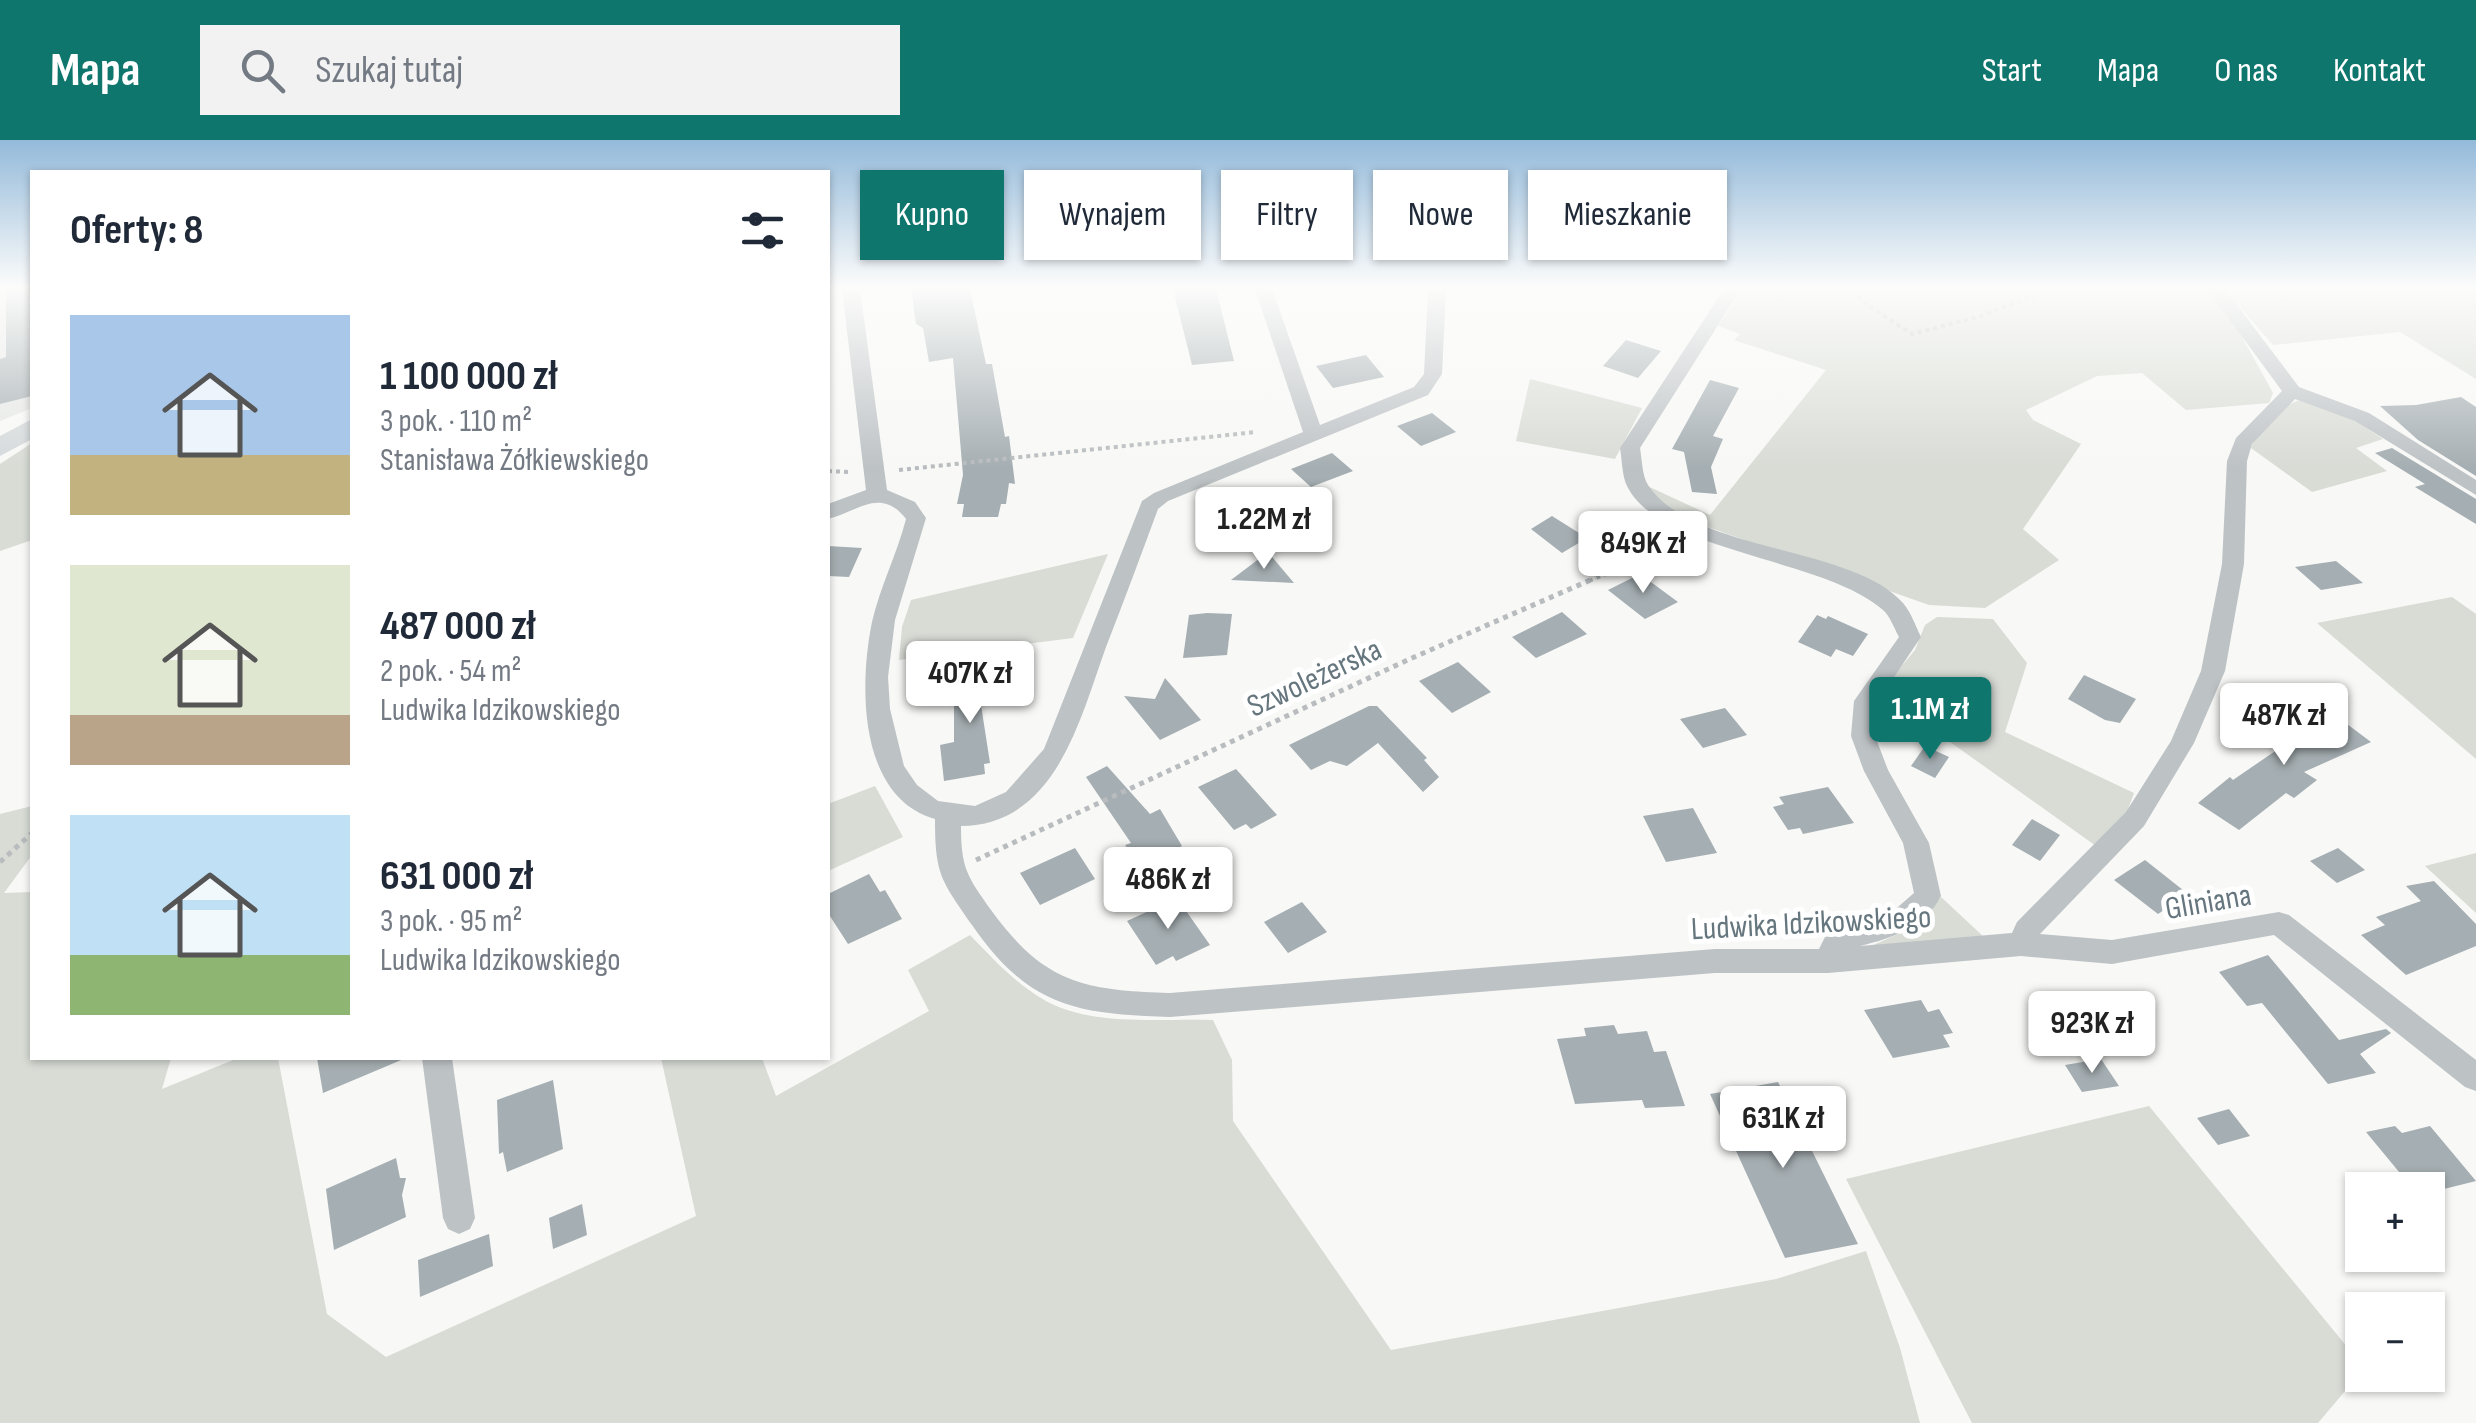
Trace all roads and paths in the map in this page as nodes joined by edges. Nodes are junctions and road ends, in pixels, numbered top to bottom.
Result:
1 (859, 349) edge
2 (1284, 349) edge
3 (1433, 349) edge
4 (1694, 349) edge
5 (2257, 349) edge
6 (2292, 391) junction
7 (30, 427) edge
8 (1313, 429) junction
9 (0, 448) edge
10 (900, 476) dead end
11 (2476, 488) edge
12 (877, 493) junction
13 (830, 512) edge
14 (1701, 531) junction
15 (948, 815) junction
16 (30, 835) edge
17 (0, 862) edge
18 (950, 872) junction
19 (2020, 944) junction
20 (1828, 961) junction
21 (437, 1060) edge
22 (2476, 1078) edge
23 (459, 1218) dead end

1 - 12 street
2 - 8 street
3 - 8 street
4 - 14 street
5 - 6 street
6 - 11 street
6 - 19 street
7 - 9 street
8 - 10 path
8 - 15 street
12 - 13 street
12 - 15 street
14 - 18 path, Szwoleżerska
14 - 20 street
15 - 18 street
16 - 17 path
18 - 20 street, Ludwika Idzikowskiego
19 - 20 street, Ludwika Idzikowskiego
19 - 22 street, Gliniana
21 - 23 street

